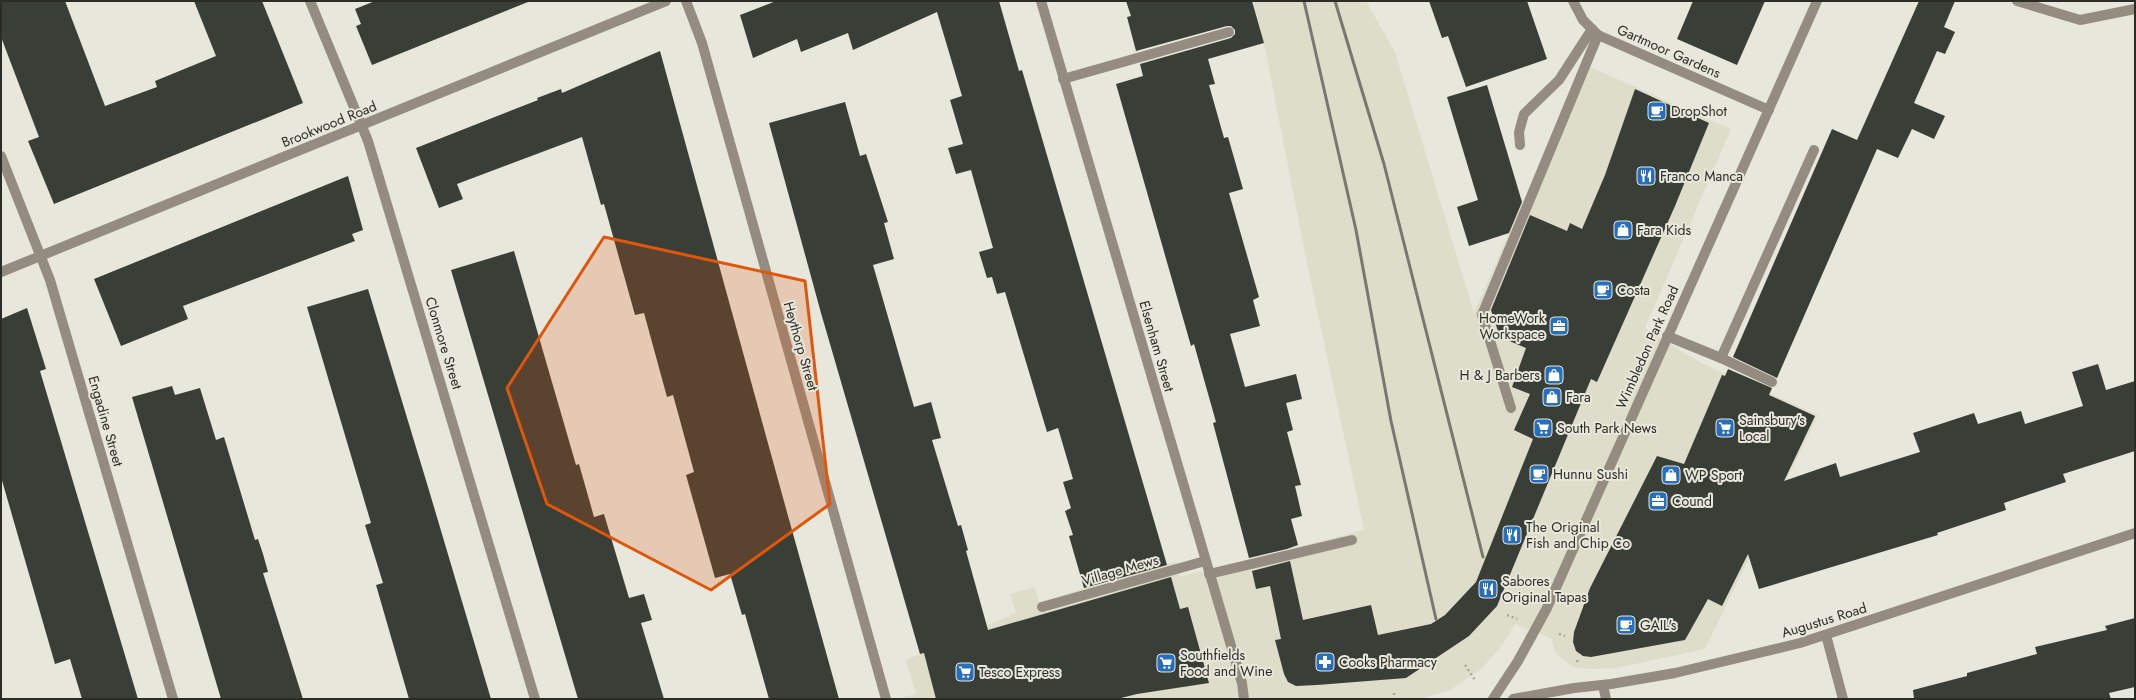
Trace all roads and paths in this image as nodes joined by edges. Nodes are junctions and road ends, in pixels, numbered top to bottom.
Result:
1 (310, 1) edge
2 (666, 1) edge
3 (686, 1) edge
4 (1041, 1) edge
5 (1573, 1) edge
6 (1817, 1) edge
7 (2017, 1) edge
8 (2135, 9) edge
9 (1229, 32) dead end
10 (1595, 32) junction
11 (1063, 79) junction
12 (1768, 110) junction
13 (362, 126) junction
14 (1520, 145) dead end
15 (1814, 150) dead end
16 (1, 156) edge
17 (41, 255) junction
18 (1, 272) edge
19 (1667, 336) junction
20 (1721, 358) junction
21 (1772, 382) dead end
22 (1511, 408) dead end
23 (2135, 534) edge
24 (1352, 540) dead end
25 (1205, 561) junction
26 (1209, 574) junction
27 (1042, 607) dead end
28 (1559, 634) dead end
29 (1826, 635) junction
30 (1565, 636) dead end
31 (1578, 658) dead end
32 (1577, 662) dead end
33 (1465, 665) dead end
34 (1475, 680) dead end
35 (1603, 685) junction
36 (1394, 693) dead end
37 (173, 699) edge
38 (535, 699) edge
39 (886, 699) edge
40 (1244, 699) edge
41 (1394, 699) edge
42 (1493, 699) edge
43 (1513, 699) edge
44 (1606, 699) edge
45 (1843, 699) edge

1 - 13 street, Clonmore Street
2 - 13 street, Brookwood Road
3 - 39 street, Heythorp Street
4 - 11 street, Elsenham Street
5 - 10 street, Gartmoor Gardens
6 - 12 street, Wimbledon Park Road
7 - 8 street
9 - 11 street
10 - 12 street, Gartmoor Gardens
10 - 14 street
10 - 22 street
11 - 25 street, Elsenham Street
12 - 19 street, Wimbledon Park Road
13 - 17 street, Brookwood Road
13 - 38 street, Clonmore Street
15 - 20 street
16 - 17 street, Engadine Street
17 - 18 street, Brookwood Road
17 - 37 street, Engadine Street
19 - 20 street
19 - 42 street, Wimbledon Park Road
20 - 21 street
23 - 29 street, Augustus Road
24 - 26 street
25 - 26 street, Elsenham Street
25 - 27 street, Village Mews
26 - 40 street, Elsenham Street
28 - 30 path
29 - 35 street, Augustus Road
29 - 45 street
31 - 32 path
33 - 34 path
35 - 43 street, Augustus Road
35 - 44 street
36 - 41 path

